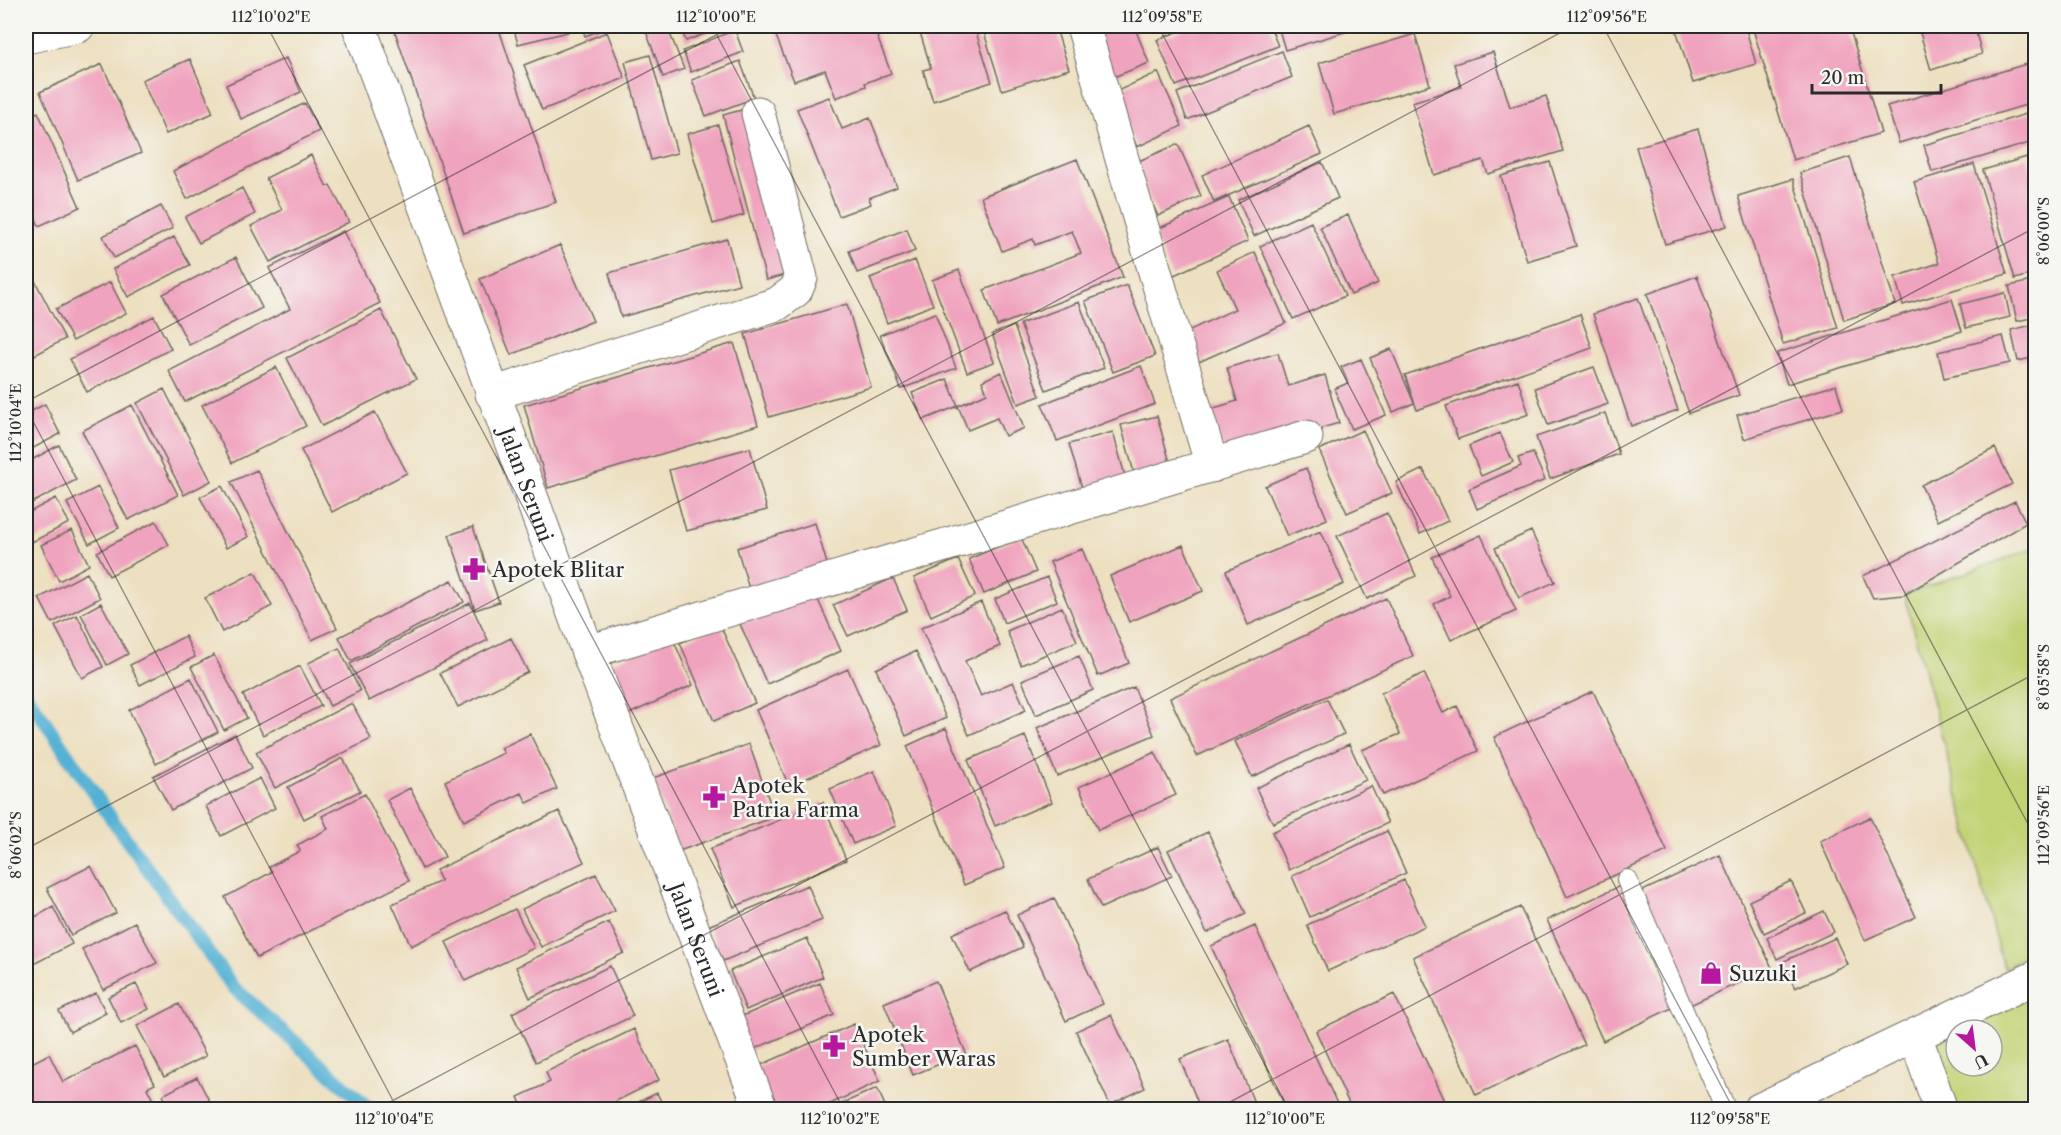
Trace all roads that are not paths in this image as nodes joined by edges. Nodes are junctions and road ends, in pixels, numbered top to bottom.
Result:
1 (78, 26) edge
2 (359, 26) edge
3 (1083, 26) edge
4 (26, 37) edge
5 (759, 113) dead end
6 (492, 394) junction
7 (1306, 437) dead end
8 (1212, 466) junction
9 (588, 652) junction
10 (1627, 880) dead end
11 (2036, 977) edge
12 (1915, 1035) junction
13 (761, 1110) edge
14 (1726, 1110) edge
15 (1759, 1110) edge
16 (1941, 1110) edge

1 - 4 street
2 - 6 street, Jalan Seruni
3 - 8 street
5 - 6 street
6 - 9 street, Jalan Seruni
7 - 8 street
8 - 9 street
9 - 13 street, Jalan Seruni
10 - 14 lane
11 - 12 street
12 - 15 street
12 - 16 street

